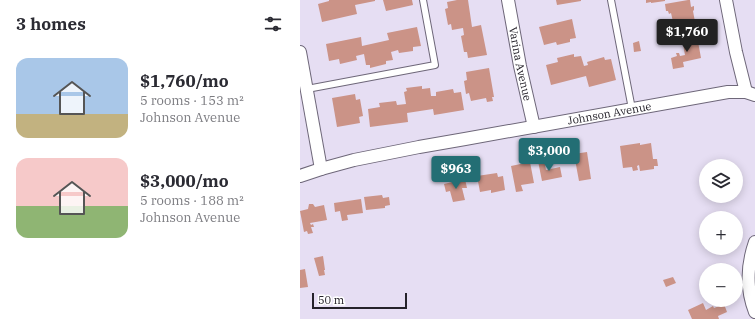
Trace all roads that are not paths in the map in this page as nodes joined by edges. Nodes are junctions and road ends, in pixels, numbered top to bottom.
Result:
1 (423, 0) edge
2 (508, 0) edge
3 (611, 0) edge
4 (726, 0) edge
5 (300, 52) edge
6 (307, 89) junction
7 (751, 94) edge
8 (632, 110) junction
9 (534, 127) junction
10 (321, 169) junction
11 (300, 176) edge
12 (755, 242) edge
13 (755, 312) edge

1 - 6 lane
2 - 9 street, Varina Avenue
3 - 8 lane
4 - 7 street
5 - 6 street
6 - 10 street
7 - 8 street, Johnson Avenue
8 - 9 street, Johnson Avenue
9 - 10 street, Johnson Avenue
10 - 11 street, Johnson Avenue
12 - 13 street

